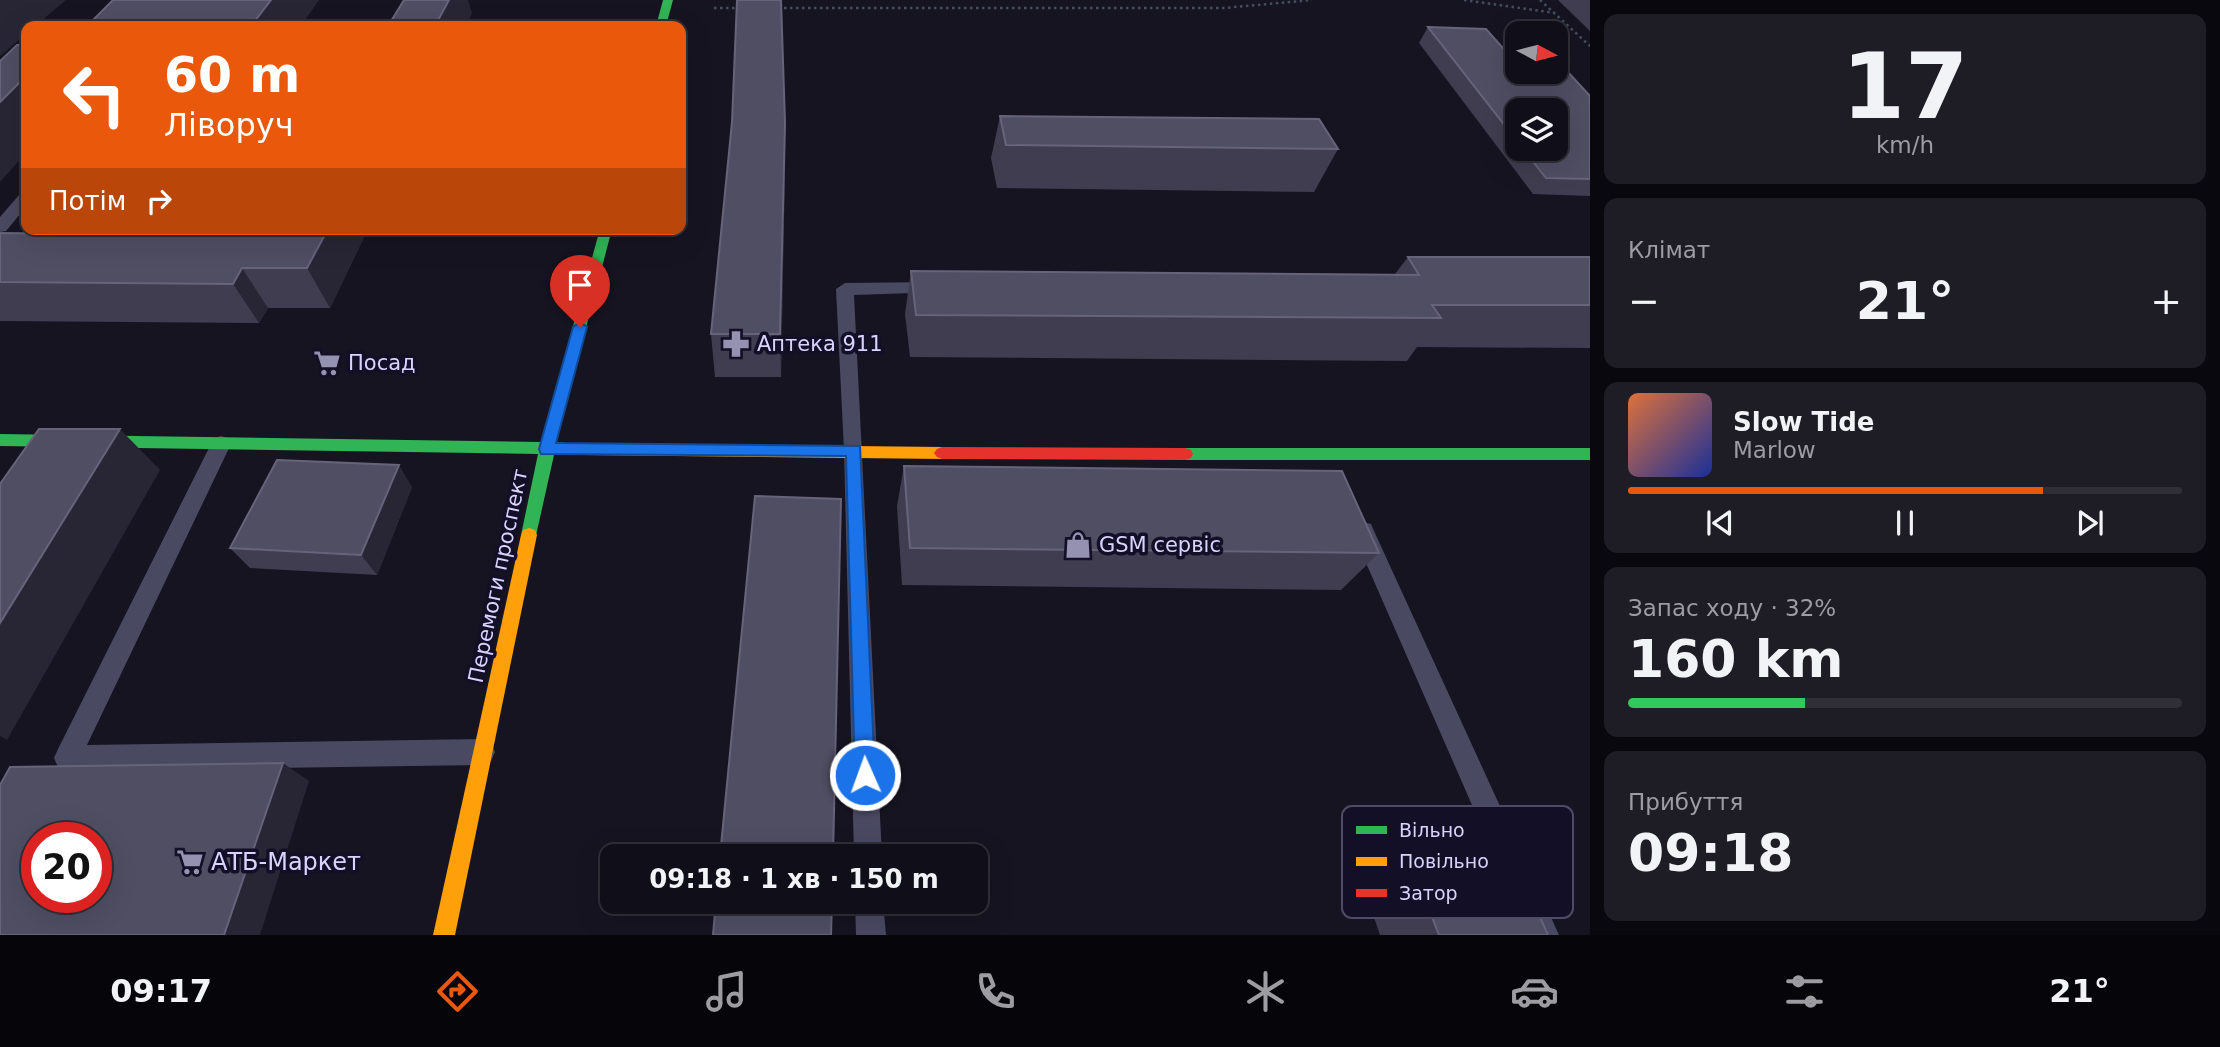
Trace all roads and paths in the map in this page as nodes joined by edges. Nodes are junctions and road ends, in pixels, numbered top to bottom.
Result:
1 (668, 0) edge
2 (1312, 0) edge
3 (1464, 0) edge
4 (1540, 0) edge
5 (714, 8) dead end
6 (742, 8) edge
7 (769, 8) edge
8 (1555, 13) junction
9 (662, 21) edge
10 (1590, 46) edge
11 (21, 203) edge
12 (0, 227) edge
13 (254, 235) edge
14 (604, 235) edge
15 (215, 255) edge
16 (955, 288) edge
17 (0, 439) edge
18 (222, 444) junction
19 (547, 449) junction
20 (854, 450) junction
21 (1590, 454) edge
22 (1329, 456) junction
23 (1340, 481) edge
24 (1351, 506) edge
25 (482, 752) junction
26 (1486, 806) edge
27 (868, 844) edge
28 (870, 914) edge
29 (1536, 918) edge
30 (444, 935) edge
31 (871, 935) edge
32 (1544, 935) edge

1 - 9 street
2 - 7 path
3 - 8 path
4 - 8 path
5 - 6 path
8 - 10 path
11 - 12 lane
13 - 15 lane
14 - 19 street, Перемоги проспект
16 - 20 lane
17 - 18 street
18 - 19 street
18 - 25 lane
19 - 20 street
19 - 25 street, Перемоги проспект
20 - 22 street
20 - 27 lane
21 - 22 street
22 - 23 lane
24 - 26 lane
25 - 30 street, Перемоги проспект
28 - 31 lane
29 - 32 lane

